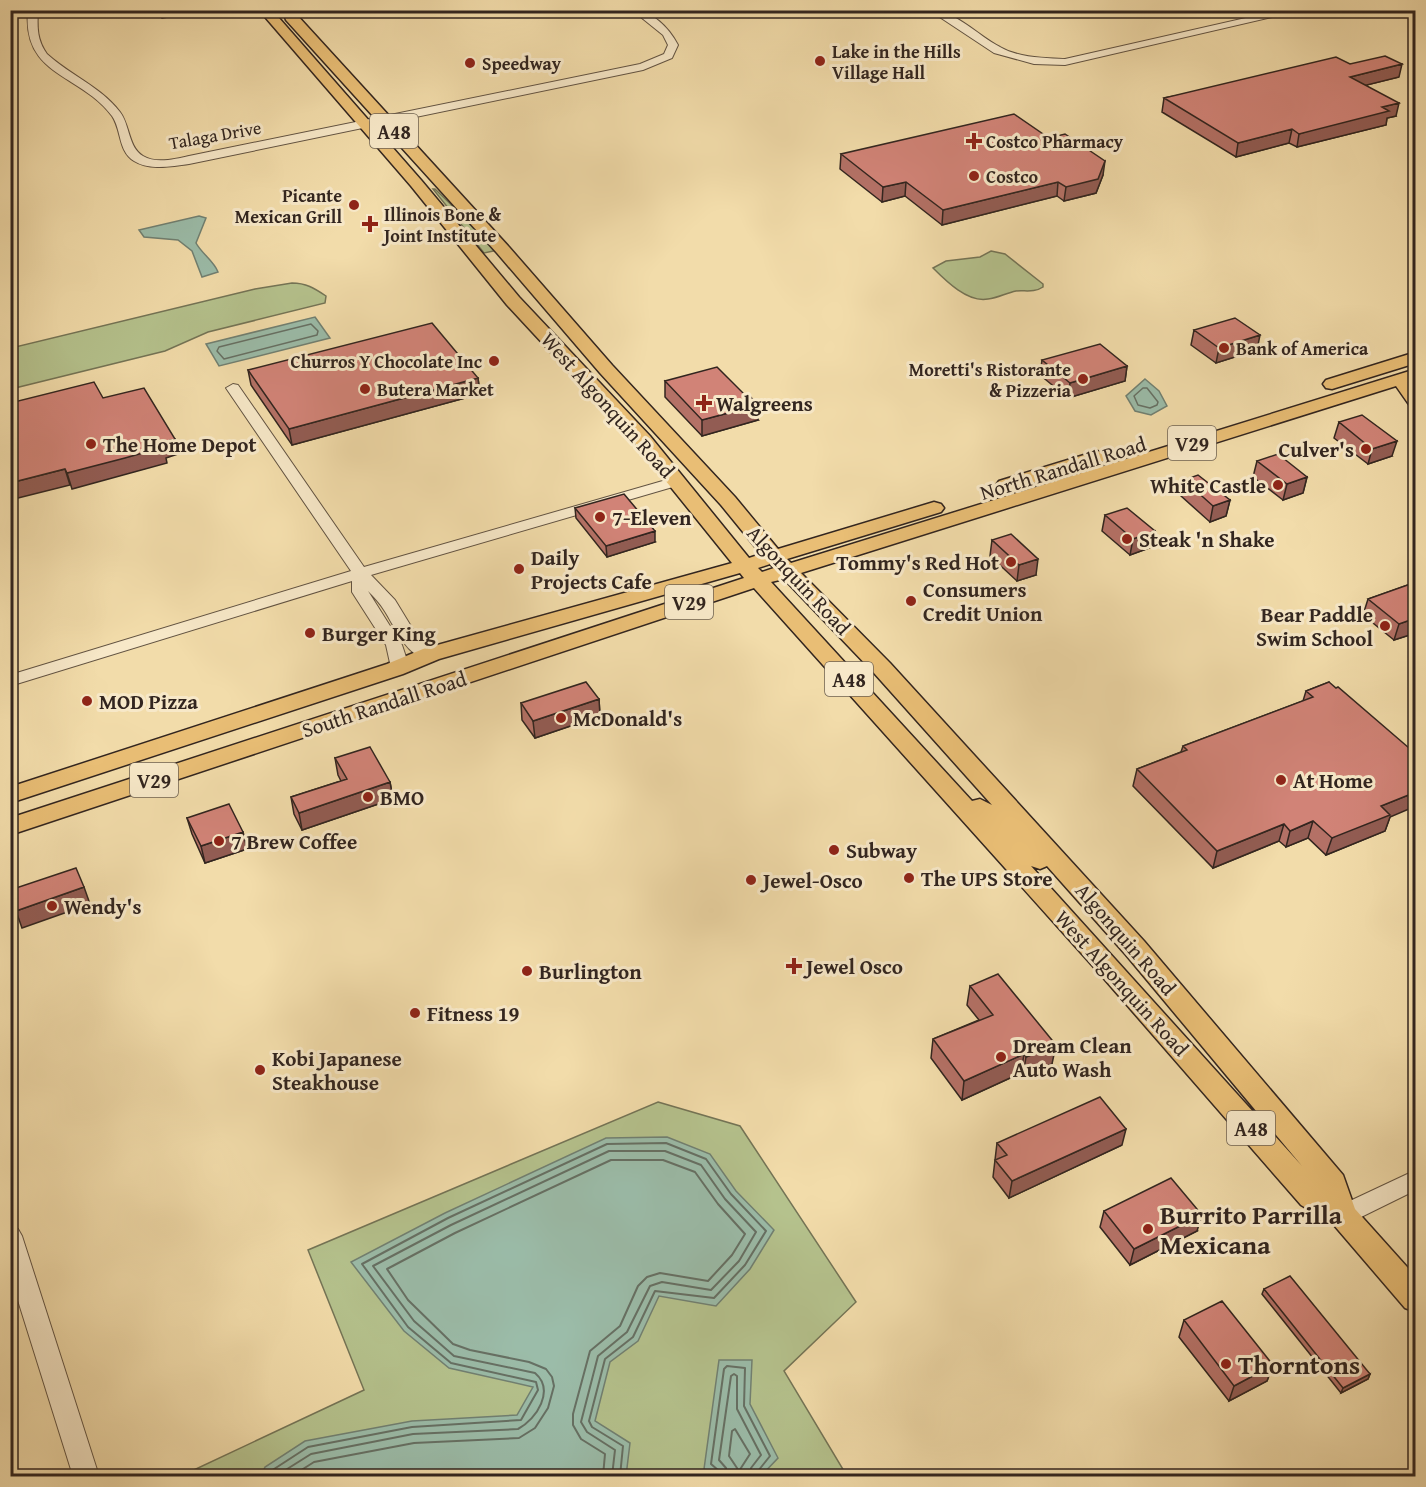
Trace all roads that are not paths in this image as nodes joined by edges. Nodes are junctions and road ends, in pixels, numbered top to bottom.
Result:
1 (33, 10) edge
2 (265, 10) edge
3 (286, 10) edge
4 (637, 10) edge
5 (934, 10) edge
6 (1297, 10) edge
7 (1282, 12) edge
8 (384, 120) junction
9 (365, 125) junction
10 (1416, 357) edge
11 (1410, 376) edge
12 (233, 388) dead end
13 (1416, 402) edge
14 (678, 481) junction
15 (780, 563) junction
16 (360, 573) junction
17 (751, 573) junction
18 (431, 654) junction
19 (395, 669) junction
20 (10, 681) edge
21 (853, 683) junction
22 (974, 768) junction
23 (939, 778) junction
24 (10, 795) edge
25 (10, 827) edge
26 (1099, 907) junction
27 (1416, 1179) edge
28 (1343, 1215) junction
29 (10, 1236) edge
30 (1416, 1299) edge
31 (86, 1476) edge

1 - 9 street, Talaga Drive
2 - 9 main road, West Algonquin Road / A48
3 - 8 main road, Algonquin Road / A48
4 - 8 street, Talaga Drive
5 - 7 street
6 - 7 street
8 - 9 street, Talaga Drive
8 - 15 main road, Algonquin Road / A48
9 - 14 main road, West Algonquin Road / A48
10 - 15 main road, North Randall Road / V29
11 - 13 main road
11 - 15 main road, North Randall Road / V29
12 - 16 street
14 - 16 street
14 - 17 main road, West Algonquin Road / A48
15 - 17 main road, North Randall Road / V29
15 - 22 main road, Algonquin Road / A48
16 - 18 street
16 - 19 street
16 - 20 street
17 - 18 main road, South Randall Road / V29
17 - 21 main road, West Algonquin Road / A48
17 - 25 main road, South Randall Road / V29
18 - 19 main road, South Randall Road / V29
19 - 24 main road, South Randall Road / V29
21 - 22 main road
21 - 23 main road, West Algonquin Road / A48
22 - 26 main road, Algonquin Road / A48
23 - 26 main road
23 - 28 main road, West Algonquin Road / A48
26 - 28 main road, Algonquin Road / A48
27 - 28 street
28 - 30 main road, West Algonquin Road / A48
29 - 31 street

